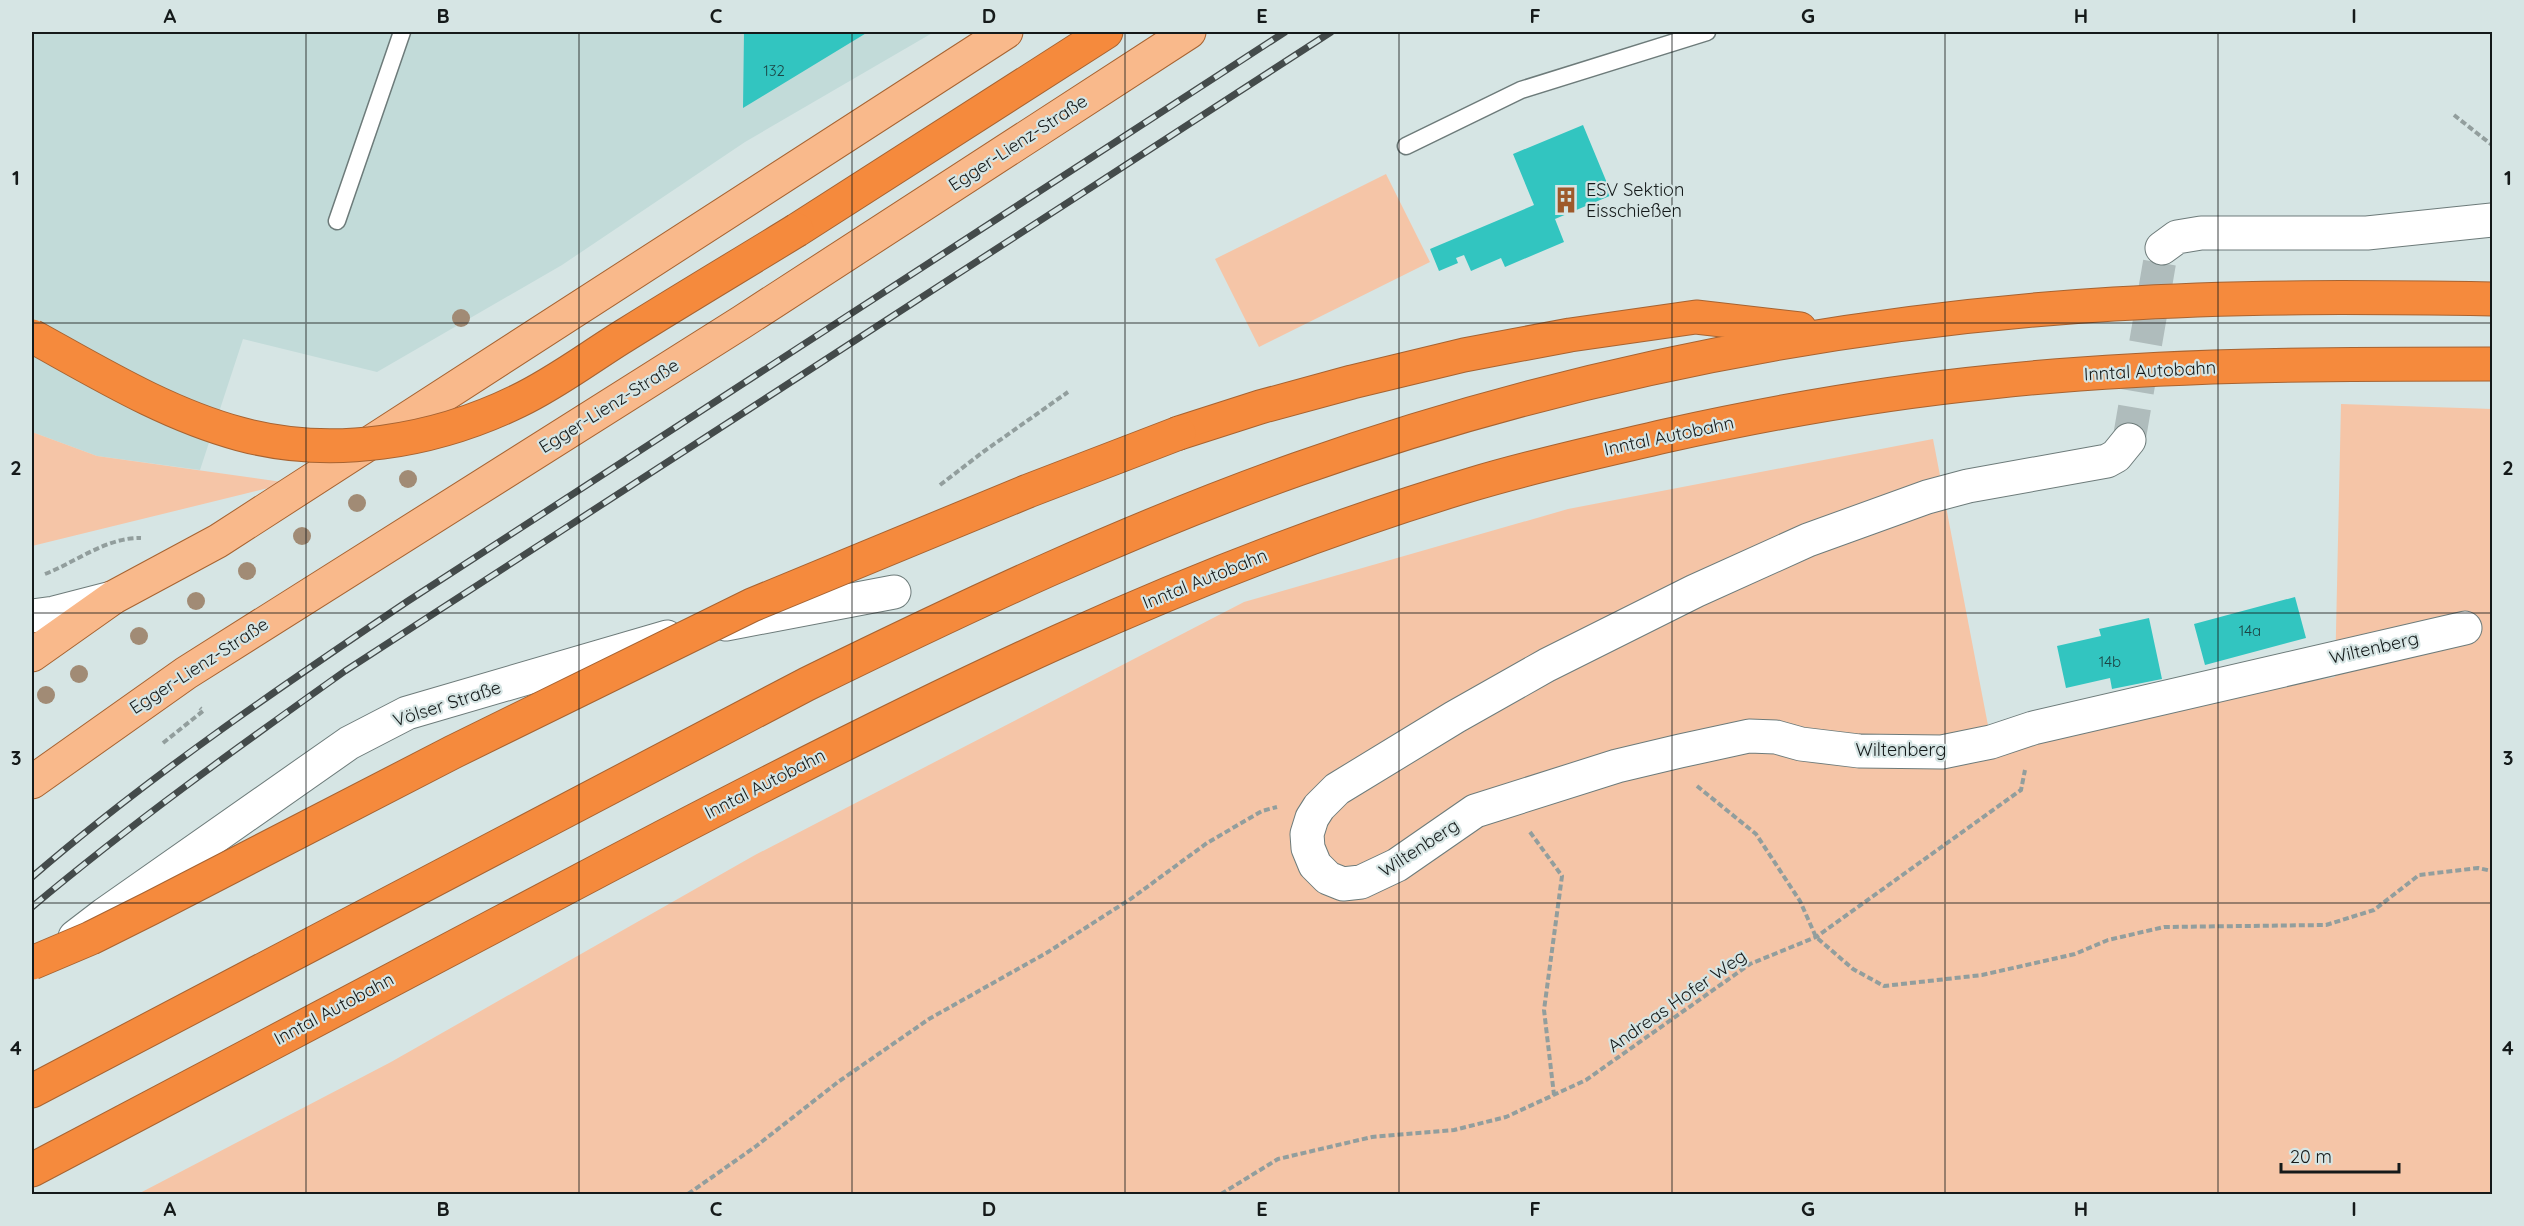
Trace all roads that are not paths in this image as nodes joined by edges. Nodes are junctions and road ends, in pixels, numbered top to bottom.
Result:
1 (402, 32) edge
2 (1006, 32) edge
3 (1107, 32) edge
4 (1189, 32) edge
5 (1707, 32) edge
6 (1406, 146) dead end
7 (2493, 220) edge
8 (337, 221) dead end
9 (2162, 248) dead end
10 (2493, 299) edge
11 (1834, 334) junction
12 (32, 336) edge
13 (2493, 364) edge
14 (2129, 440) tunnel mouth
15 (894, 592) dead end
16 (114, 597) junction
17 (32, 616) edge
18 (2465, 628) dead end
19 (32, 655) edge
20 (32, 782) edge
21 (32, 963) edge
22 (32, 971) edge
23 (32, 1091) edge
24 (32, 1170) edge

1 - 8 lane
2 - 16 main road
3 - 12 highway, bridge
4 - 20 main road, Egger-Lienz-Straße
5 - 6 lane
7 - 9 street
10 - 11 highway
11 - 21 highway, bridge
11 - 23 highway
13 - 24 highway, Inntal Autobahn
14 - 18 street, Wiltenberg
15 - 22 street, Völser Straße
16 - 17 street
16 - 19 main road

